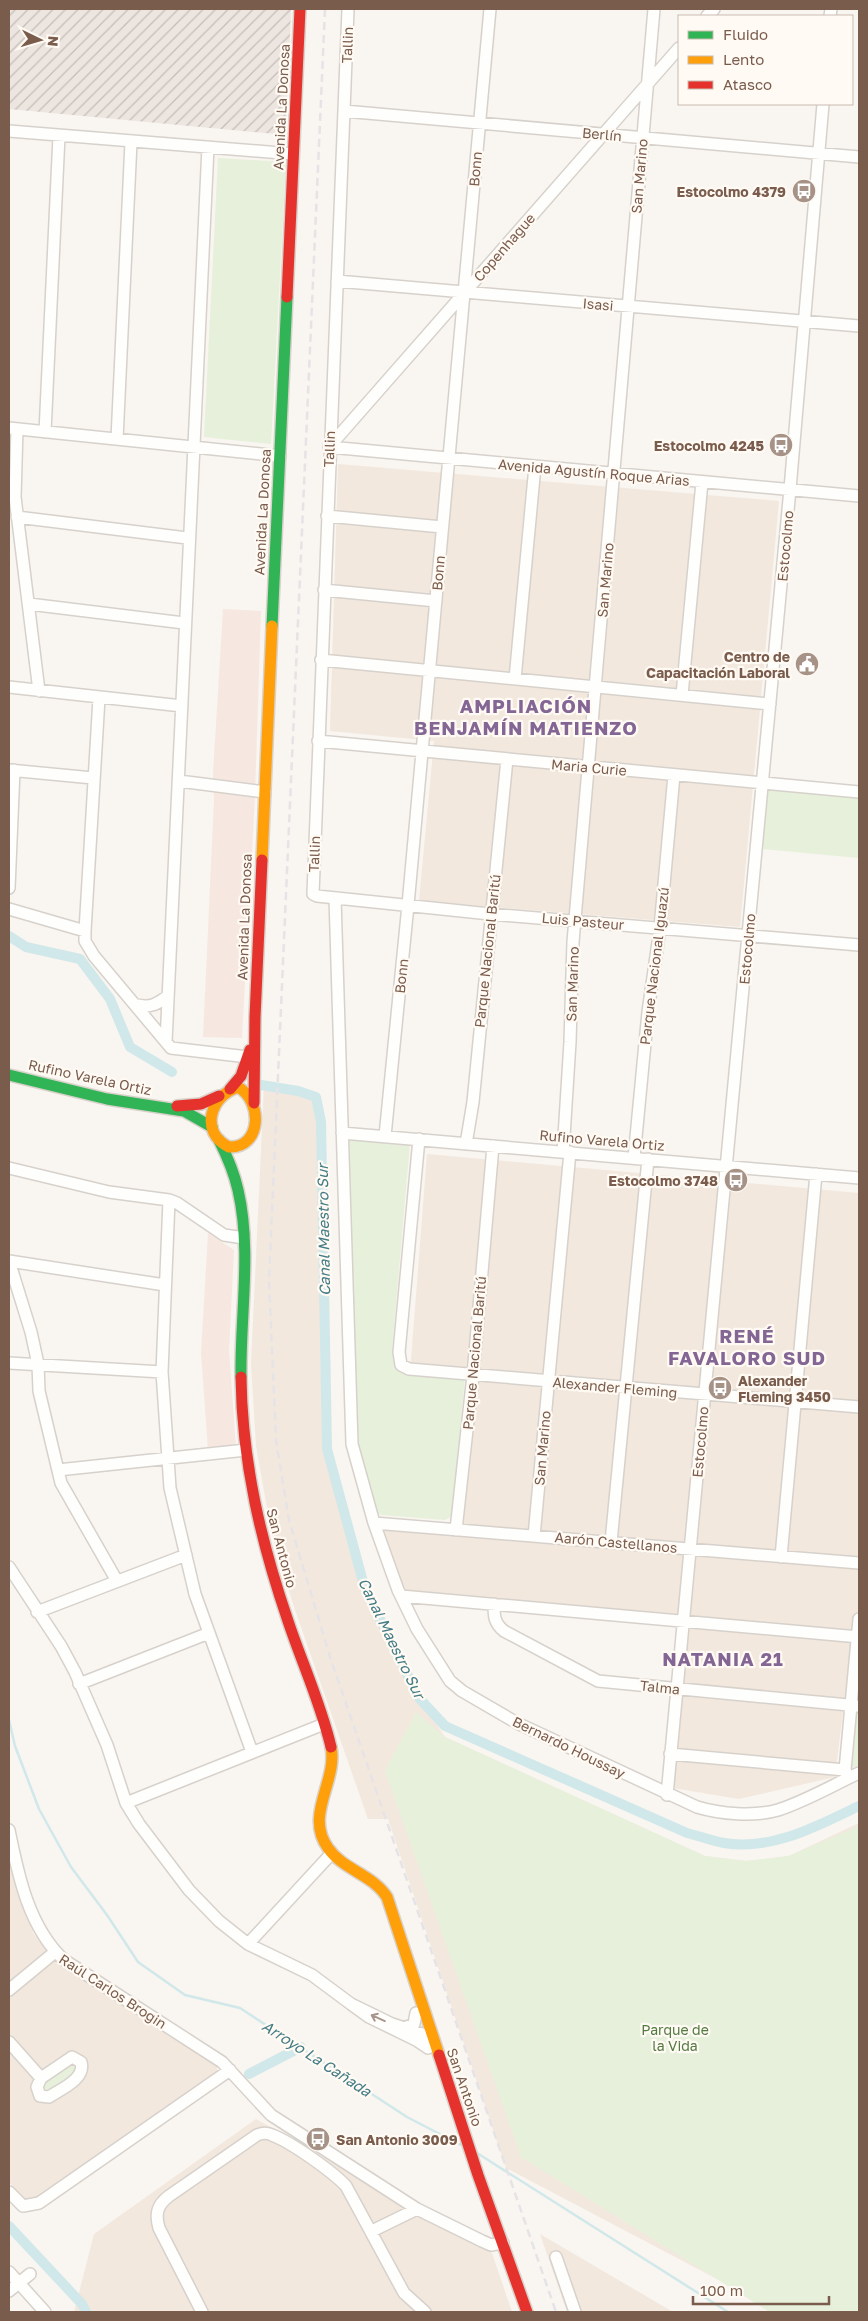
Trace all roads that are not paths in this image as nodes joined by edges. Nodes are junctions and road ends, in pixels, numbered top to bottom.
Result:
1 (300, 9) edge
2 (348, 9) edge
3 (490, 9) edge
4 (654, 9) edge
5 (678, 49) edge
6 (647, 84) junction
7 (823, 105) edge
8 (344, 111) junction
9 (479, 123) junction
10 (9, 131) edge
11 (604, 134) junction
12 (59, 136) junction
13 (642, 138) junction
14 (131, 142) junction
15 (208, 148) junction
16 (294, 154) junction
17 (819, 154) junction
18 (859, 157) edge
19 (336, 281) junction
20 (464, 293) junction
21 (628, 307) junction
22 (804, 322) junction
23 (859, 326) edge
24 (13, 428) edge
25 (45, 432) junction
26 (117, 438) junction
27 (192, 446) junction
28 (329, 447) junction
29 (280, 456) junction
30 (449, 459) junction
31 (535, 466) junction
32 (614, 473) junction
33 (702, 482) junction
34 (790, 489) junction
35 (859, 496) edge
36 (327, 516) junction
37 (17, 517) junction
38 (442, 527) junction
39 (187, 538) junction
40 (324, 590) junction
41 (436, 601) junction
42 (29, 604) junction
43 (184, 624) junction
44 (321, 660) junction
45 (429, 670) junction
46 (515, 679) junction
47 (596, 686) junction
48 (9, 688) edge
49 (39, 691) junction
50 (682, 695) junction
51 (99, 698) junction
52 (770, 704) junction
53 (182, 706) junction
54 (318, 741) junction
55 (422, 751) junction
56 (507, 759) junction
57 (588, 767) junction
58 (11, 770) edge
59 (674, 775) junction
60 (93, 778) junction
61 (179, 781) junction
62 (762, 783) junction
63 (265, 792) junction
64 (859, 792) edge
65 (9, 888) edge
66 (312, 890) joint
67 (335, 898) junction
68 (408, 905) junction
69 (9, 909) edge
70 (490, 914) junction
71 (575, 920) junction
72 (660, 928) junction
73 (84, 930) junction
74 (748, 936) junction
75 (859, 945) edge
76 (168, 996) junction
77 (137, 1005) junction
78 (255, 1017) junction
79 (166, 1042) junction
80 (248, 1057) junction
81 (9, 1075) edge
82 (230, 1089) junction
83 (219, 1096) junction
84 (254, 1103) junction
85 (166, 1107) junction
86 (212, 1127) junction
87 (342, 1133) junction
88 (385, 1136) junction
89 (419, 1139) junction
90 (219, 1140) junction
91 (245, 1144) junction
92 (466, 1144) junction
93 (493, 1146) junction
94 (566, 1152) junction
95 (634, 1158) junction
96 (648, 1159) junction
97 (725, 1166) junction
98 (9, 1168) edge
99 (816, 1174) junction
100 (859, 1178) edge
101 (240, 1194) junction
102 (169, 1200) junction
103 (244, 1238) junction
104 (9, 1261) edge
105 (165, 1285) junction
106 (9, 1363) edge
107 (38, 1364) junction
108 (162, 1372) junction
109 (473, 1375) junction
110 (549, 1381) junction
111 (626, 1388) junction
112 (704, 1394) junction
113 (795, 1402) junction
114 (859, 1407) edge
115 (246, 1450) junction
116 (168, 1458) junction
117 (58, 1470) junction
118 (374, 1524) junction
119 (456, 1530) junction
120 (534, 1536) junction
121 (611, 1542) junction
122 (690, 1549) junction
123 (186, 1555) junction
124 (781, 1556) junction
125 (859, 1563) edge
126 (9, 1567) edge
127 (117, 1581) junction
128 (401, 1596) junction
129 (494, 1604) junction
130 (37, 1612) junction
131 (859, 1619) edge
132 (683, 1622) junction
133 (209, 1633) junction
134 (858, 1637) edge
135 (80, 1684) junction
136 (677, 1689) junction
137 (855, 1706) edge
138 (324, 1724) junction
139 (252, 1752) junction
140 (670, 1754) junction
141 (851, 1774) edge
142 (667, 1795) junction
143 (126, 1803) junction
144 (9, 1830) edge
145 (331, 1854) junction
146 (366, 1878) junction
147 (248, 1944) junction
148 (55, 1952) junction
149 (9, 1990) edge
150 (351, 2004) junction
151 (416, 2013) junction
152 (404, 2028) junction
153 (424, 2035) junction
154 (9, 2042) edge
155 (431, 2046) junction
156 (230, 2070) junction
157 (41, 2078) dead end
158 (458, 2128) junction
159 (9, 2192) edge
160 (417, 2208) junction
161 (372, 2231) junction
162 (499, 2244) junction
163 (556, 2257) dead end
164 (9, 2272) edge
165 (30, 2274) dead end
166 (18, 2283) junction
167 (9, 2291) edge
168 (45, 2312) edge
169 (202, 2312) edge
170 (425, 2312) edge
171 (518, 2312) edge
172 (527, 2312) edge
173 (575, 2312) edge

1 - 16 main road, Avenida La Donosa
2 - 8 street, Tallin
3 - 9 street, Bonn
4 - 6 street, San Marino
5 - 6 street, Copenhague
6 - 11 street, Copenhague
6 - 13 street, San Marino
7 - 17 street, Estocolmo
8 - 9 street, Berlín
8 - 19 street, Tallin
9 - 11 street, Berlín
9 - 20 street, Bonn
10 - 12 street
11 - 13 street, Berlín
11 - 20 street, Copenhague
12 - 14 street
12 - 25 street
13 - 17 street, Berlín
13 - 21 street, San Marino
14 - 15 street
14 - 26 street
15 - 16 street
15 - 27 street
16 - 29 main road, Avenida La Donosa
17 - 18 street, Berlín
17 - 22 street, Estocolmo
19 - 20 street, Isasi
19 - 28 street, Tallin
20 - 21 street, Isasi
20 - 28 street, Copenhague
20 - 30 street, Bonn
21 - 22 street, Isasi
21 - 32 street, San Marino
22 - 23 street, Isasi
22 - 34 street, Estocolmo
24 - 25 street
24 - 37 street
25 - 26 street
26 - 27 street
27 - 29 street
27 - 39 street
28 - 30 street, Avenida Agustín Roque Arias
28 - 36 street, Tallin
29 - 63 main road, Avenida La Donosa
30 - 31 street, Avenida Agustín Roque Arias
30 - 38 street, Bonn
31 - 32 street, Avenida Agustín Roque Arias
31 - 46 street
32 - 33 street, Avenida Agustín Roque Arias
32 - 47 street, San Marino
33 - 34 street, Avenida Agustín Roque Arias
33 - 50 street
34 - 35 street, Avenida Agustín Roque Arias
34 - 52 street, Estocolmo
36 - 38 street
36 - 40 street, Tallin
37 - 39 street
37 - 42 street
38 - 41 street, Bonn
39 - 43 street
40 - 41 street
40 - 44 street, Tallin
41 - 45 street, Bonn
42 - 43 street
42 - 49 street
43 - 53 street
44 - 45 street
44 - 54 street, Tallin
45 - 46 street
45 - 55 street, Bonn
46 - 47 street
47 - 50 street
47 - 57 street, San Marino
48 - 49 street
49 - 51 street
50 - 52 street
51 - 53 street
51 - 60 street
52 - 62 street, Estocolmo
53 - 61 street
54 - 55 street, Maria Curie
54 - 66 street, Tallin
55 - 56 street, Maria Curie
55 - 68 street, Bonn
56 - 57 street, Maria Curie
56 - 70 street, Parque Nacional Baritú
57 - 59 street, Maria Curie
57 - 71 street, San Marino
58 - 60 street
58 - 65 street
59 - 62 street, Maria Curie
59 - 72 street, Parque Nacional Iguazú
60 - 73 street
61 - 63 street
61 - 76 street
62 - 64 street, Maria Curie
62 - 74 street, Estocolmo
63 - 78 main road, Avenida La Donosa
66 - 67 street, Luis Pasteur
67 - 68 street, Luis Pasteur
67 - 87 street, Bernardo Houssay
68 - 70 street, Luis Pasteur
68 - 88 street, Bonn
69 - 73 street
70 - 71 street, Luis Pasteur
70 - 92 street, Parque Nacional Baritú
71 - 72 street, Luis Pasteur
71 - 94 street, San Marino
72 - 74 street, Luis Pasteur
72 - 95 street, Parque Nacional Iguazú
73 - 77 street
74 - 75 street, Luis Pasteur
74 - 97 street, Estocolmo
76 - 77 street
76 - 79 street
77 - 79 street
78 - 80 main road, Avenida La Donosa
78 - 84 main road, Avenida La Donosa
79 - 80 street
80 - 82 main road, Avenida La Donosa
81 - 85 main road, Rufino Varela Ortiz
82 - 83 main road
82 - 84 main road
83 - 85 main road, Rufino Varela Ortiz
83 - 86 main road
84 - 91 main road
85 - 86 main road, Rufino Varela Ortiz
86 - 90 main road
87 - 88 street, Rufino Varela Ortiz
87 - 118 street, Bernardo Houssay
88 - 89 street, Rufino Varela Ortiz
89 - 92 street, Rufino Varela Ortiz
89 - 109 street, Alexander Fleming
90 - 91 main road
90 - 101 main road, San Antonio
91 - 101 main road, San Antonio
92 - 93 street, Rufino Varela Ortiz
93 - 94 street, Rufino Varela Ortiz
93 - 109 street, Parque Nacional Baritú
94 - 95 street, Rufino Varela Ortiz
94 - 110 street, San Marino
95 - 96 street, Rufino Varela Ortiz
96 - 97 street, Rufino Varela Ortiz
96 - 111 street
97 - 99 street, Rufino Varela Ortiz
97 - 112 street, Estocolmo
98 - 102 street
99 - 100 street, Rufino Varela Ortiz
99 - 113 street
101 - 103 main road, San Antonio
102 - 103 street
102 - 105 street
103 - 115 main road, San Antonio
104 - 105 street
104 - 107 street
105 - 108 street
106 - 107 street
107 - 108 street
107 - 117 street
108 - 116 street
109 - 110 street, Alexander Fleming
109 - 119 street, Parque Nacional Baritú
110 - 111 street, Alexander Fleming
110 - 120 street, San Marino
111 - 112 street, Alexander Fleming
111 - 121 street
112 - 113 street, Alexander Fleming
112 - 122 street, Estocolmo
113 - 114 street, Alexander Fleming
113 - 124 street
115 - 116 street
115 - 138 main road, San Antonio
116 - 117 street
116 - 123 street
117 - 127 street
118 - 119 street, Aarón Castellanos
118 - 128 street, Bernardo Houssay
119 - 120 street, Aarón Castellanos
120 - 121 street, Aarón Castellanos
121 - 122 street, Aarón Castellanos
122 - 124 street, Aarón Castellanos
122 - 132 street, Estocolmo
123 - 127 street
123 - 133 street
124 - 125 street, Aarón Castellanos
126 - 130 street
127 - 130 street
128 - 129 street
128 - 142 street, Bernardo Houssay
129 - 132 street
129 - 136 street, Talma
130 - 135 street
131 - 134 street
132 - 134 street
132 - 136 street, Estocolmo
133 - 135 street
133 - 139 street
134 - 137 street
135 - 143 street
136 - 137 street, Talma
136 - 140 street, Estocolmo
137 - 141 street
138 - 139 street
138 - 145 main road, San Antonio
139 - 143 street
140 - 141 street
140 - 142 street, Estocolmo
141 - 142 street, Bernardo Houssay
143 - 147 street
144 - 148 street, Raúl Carlos Brogin
145 - 146 main road, San Antonio
145 - 147 street
146 - 151 main road, San Antonio
146 - 155 main road, San Antonio
147 - 150 street
148 - 149 street
148 - 156 street, Raúl Carlos Brogin
152 -> 150 street
150 - 155 street
151 - 152 street
151 - 153 main road, San Antonio
152 - 153 street
153 - 155 main road, San Antonio
154 - 157 street
155 - 158 main road, San Antonio
156 - 159 street
156 - 160 street, Raúl Carlos Brogin
158 - 162 main road, San Antonio
158 - 162 main road, San Antonio
160 - 161 street
160 - 162 street, Raúl Carlos Brogin
161 - 169 street
161 - 170 street
162 - 171 main road, San Antonio
162 - 172 main road, San Antonio
163 - 173 street
164 - 166 street
165 - 166 street
166 - 167 street
166 - 168 street

